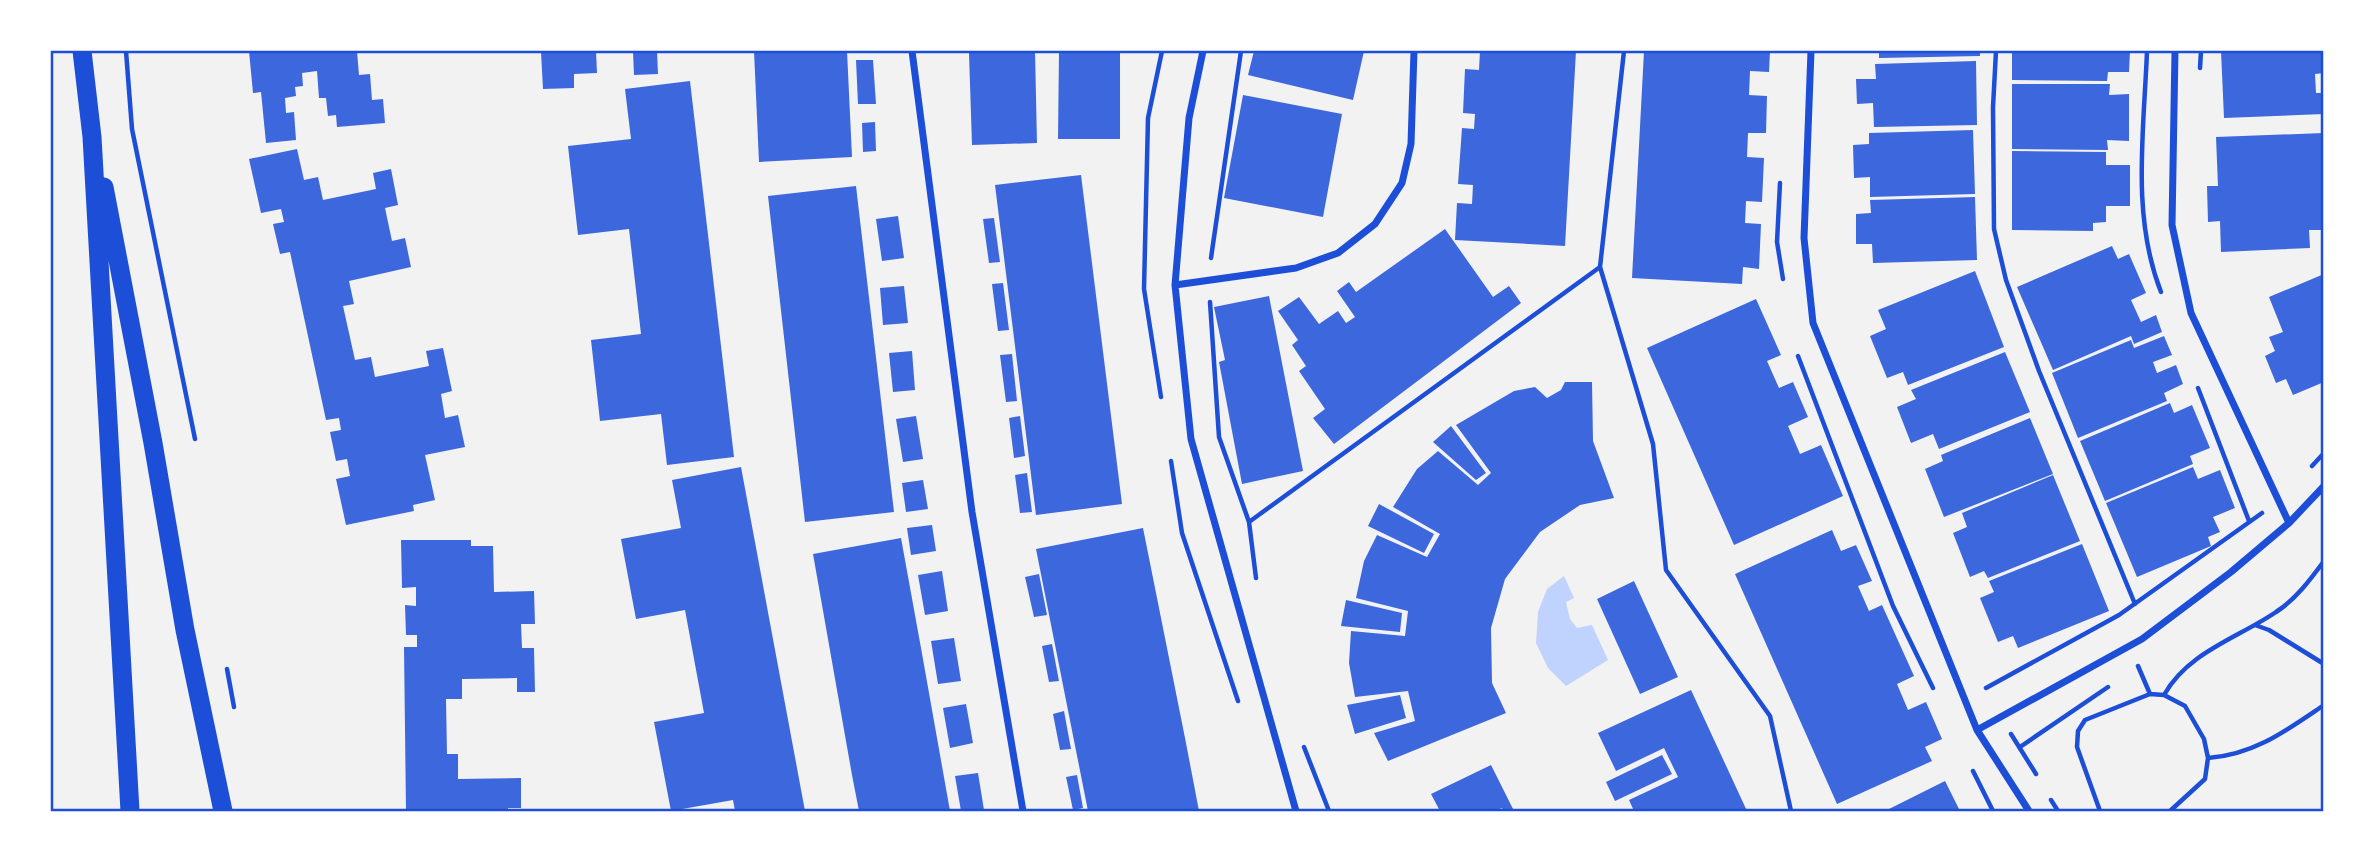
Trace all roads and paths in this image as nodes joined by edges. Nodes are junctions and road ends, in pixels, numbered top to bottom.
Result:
1 (82, 51) edge
2 (126, 51) edge
3 (912, 51) edge
4 (1203, 51) edge
5 (1241, 51) edge
6 (1414, 51) edge
7 (1624, 51) edge
8 (1811, 51) edge
9 (1996, 51) edge
10 (2175, 51) edge
11 (2201, 51) edge
12 (2200, 78) dead end
13 (92, 137) junction
14 (1600, 267) junction
15 (1208, 279) junction
16 (1175, 285) junction
17 (195, 439) dead end
18 (2324, 453) edge
19 (2324, 486) edge
20 (2279, 502) junction
21 (1249, 522) junction
22 (2289, 523) junction
23 (2324, 561) edge
24 (1257, 584) dead end
25 (2135, 604) junction
26 (2254, 625) junction
27 (2129, 647) junction
28 (2324, 664) edge
29 (1980, 676) dead end
30 (1986, 688) junction
31 (2150, 694) junction
32 (2164, 695) junction
33 (2324, 705) edge
34 (1999, 718) junction
35 (1977, 730) junction
36 (1300, 735) dead end
37 (2208, 758) junction
38 (2039, 779) dead end
39 (2045, 790) dead end
40 (130, 811) edge
41 (223, 811) edge
42 (1023, 811) edge
43 (1296, 811) edge
44 (1329, 811) edge
45 (1791, 811) edge
46 (2029, 811) edge
47 (2058, 811) edge
48 (2100, 811) edge
49 (2170, 811) edge

1 - 13 highway
2 - 17 path
3 - 42 street
4 - 16 street
5 - 15 path
6 - 15 street
7 - 14 path
8 - 35 street
9 - 25 path
10 - 20 street
11 - 12 path
13 - 40 highway
13 - 41 highway
14 - 21 path
14 - 45 path
15 - 16 street
15 - 21 path
16 - 43 street
18 - 20 path
19 - 22 street
20 - 22 street
20 - 25 path
21 - 24 path
22 - 27 street
23 - 26 path
25 - 30 path
26 - 28 path
26 - 32 path
27 - 31 path
27 - 34 street
29 - 30 path
30 - 34 path
31 - 32 path
31 - 48 path
32 - 37 path
33 - 37 path
34 - 35 street
34 - 38 path
35 - 46 street
36 - 44 path
37 - 49 path
39 - 47 path

